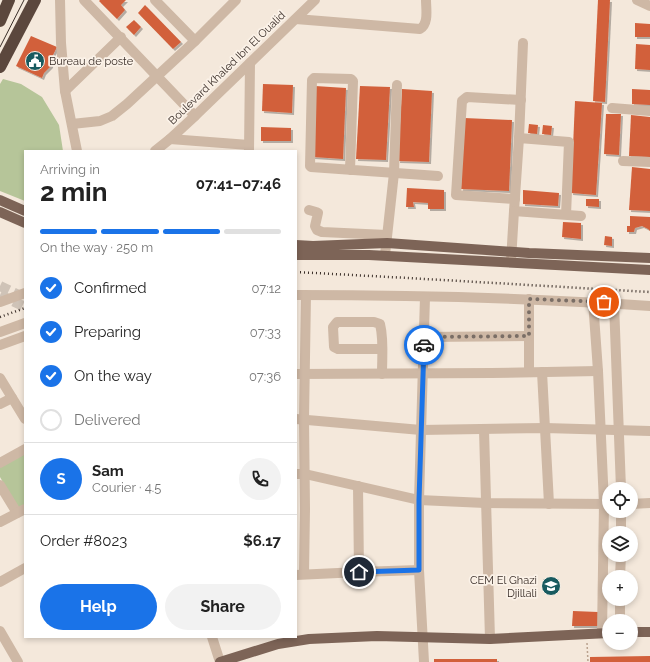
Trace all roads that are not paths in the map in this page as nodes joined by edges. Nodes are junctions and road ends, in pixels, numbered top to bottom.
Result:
1 (9, 0) edge
2 (35, 0) edge
3 (68, 0) edge
4 (84, 0) edge
5 (156, 0) edge
6 (426, 0) edge
7 (637, 0) edge
8 (232, 2) edge
9 (309, 2) edge
10 (60, 5) edge
11 (650, 6) edge
12 (296, 19) junction
13 (0, 21) edge
14 (121, 37) junction
15 (195, 41) junction
16 (523, 43) dead end
17 (250, 63) junction
18 (0, 67) edge
19 (156, 76) junction
20 (397, 85) dead end
21 (65, 91) junction
22 (522, 100) junction
23 (612, 108) dead end
24 (650, 112) edge
25 (195, 116) junction
26 (72, 124) junction
27 (519, 138) junction
28 (170, 139) junction
29 (249, 148) edge
30 (77, 150) edge
31 (156, 150) edge
32 (623, 161) dead end
33 (650, 162) edge
34 (350, 170) junction
35 (394, 173) junction
36 (438, 176) dead end
37 (515, 199) junction
38 (0, 200) edge
39 (309, 210) dead end
40 (24, 211) edge
41 (514, 211) junction
42 (0, 212) edge
43 (566, 214) junction
44 (581, 216) dead end
45 (24, 223) edge
46 (387, 239) junction
47 (297, 245) edge
48 (512, 251) junction
49 (297, 255) edge
50 (385, 255) junction
51 (650, 258) edge
52 (511, 262) junction
53 (650, 270) edge
54 (24, 293) edge
55 (301, 295) edge
56 (425, 296) junction
57 (529, 299) junction
58 (0, 302) edge
59 (593, 302) junction
60 (614, 303) junction
61 (650, 306) edge
62 (24, 323) edge
63 (0, 332) edge
64 (24, 336) edge
65 (301, 336) edge
66 (529, 336) junction
67 (424, 337) junction
68 (0, 345) edge
69 (382, 349) junction
70 (598, 371) junction
71 (529, 372) junction
72 (542, 372) junction
73 (423, 373) junction
74 (300, 374) edge
75 (382, 374) junction
76 (0, 378) edge
77 (12, 398) junction
78 (0, 404) edge
79 (24, 417) edge
80 (300, 419) edge
81 (544, 428) junction
82 (600, 429) junction
83 (421, 430) junction
84 (484, 430) junction
85 (618, 431) junction
86 (650, 431) edge
87 (24, 450) edge
88 (0, 463) edge
89 (300, 474) edge
90 (604, 482) edge
91 (621, 482) edge
92 (0, 485) edge
93 (358, 486) junction
94 (419, 500) junction
95 (486, 503) junction
96 (549, 504) junction
97 (602, 504) edge
98 (638, 504) edge
99 (650, 504) edge
100 (301, 510) edge
101 (21, 511) edge
102 (606, 518) edge
103 (0, 522) edge
104 (24, 569) edge
105 (419, 570) junction
106 (359, 572) junction
107 (300, 574) edge
108 (0, 582) edge
109 (605, 614) edge
110 (0, 631) edge
111 (638, 632) edge
112 (650, 632) edge
113 (602, 633) edge
114 (423, 637) junction
115 (212, 638) edge
116 (490, 639) junction
117 (18, 662) edge
118 (220, 662) edge
119 (424, 662) edge

1 - 13 highway
2 - 18 highway
3 - 10 street
4 - 14 street
5 - 15 street
6 - 12 street
7 - 11 street
8 - 15 street
9 - 12 street, Boulevard Khaled Ibn El Oualid
10 - 21 street
12 - 17 street, Boulevard Khaled Ibn El Oualid
14 - 19 street
14 - 21 street
15 - 19 street
16 - 22 street
17 - 25 street, Boulevard Khaled Ibn El Oualid
17 - 29 street
19 - 25 street
19 - 26 street
20 - 35 street
21 - 26 street
22 - 27 street
22 - 37 street
23 - 24 street
25 - 28 street, Boulevard Khaled Ibn El Oualid
26 - 30 street
27 - 37 street
27 - 43 street
28 - 29 street
28 - 31 street, Boulevard Khaled Ibn El Oualid
32 - 33 street
34 - 34 street
34 - 35 street
35 - 36 street
35 - 46 street
37 - 41 street
38 - 40 main road
39 - 46 street
41 - 43 street
41 - 48 street
42 - 45 main road
43 - 44 street
46 - 47 main road
46 - 48 main road
46 - 50 street
48 - 51 main road
48 - 52 street
49 - 50 main road
50 - 52 main road
52 - 53 main road
54 - 58 street
55 - 56 street
55 - 65 street
56 - 57 street
56 - 67 street
57 - 59 street
57 - 66 street
59 - 60 street
59 - 70 street
60 - 61 street
60 - 85 street
62 - 63 street
64 - 68 street
65 - 74 street
66 - 67 street
66 - 71 street
67 - 73 street
69 - 69 street
69 - 75 street
70 - 72 street
70 - 82 street
71 - 72 street
71 - 73 street
72 - 81 street
73 - 75 street
73 - 83 street
74 - 75 street
74 - 80 street
76 - 77 street
77 - 78 street
77 - 79 street
80 - 83 street
80 - 89 street
81 - 82 street
81 - 84 street
81 - 96 street
82 - 85 street
82 - 90 street
83 - 84 street
83 - 94 street
84 - 95 street
85 - 86 street
85 - 91 street
87 - 88 street
89 - 93 street
89 - 100 street
92 - 101 street
93 - 94 street
93 - 106 street
94 - 95 street
94 - 105 street
95 - 96 street
95 - 116 street
96 - 97 street
98 - 99 street
100 - 107 street
101 - 103 street
102 - 109 street
104 - 108 street
105 - 106 street
105 - 114 street
106 - 107 street
110 - 117 street
111 - 112 main road
113 - 116 main road
114 - 116 main road
114 - 118 main road
114 - 119 street
115 - 118 street

